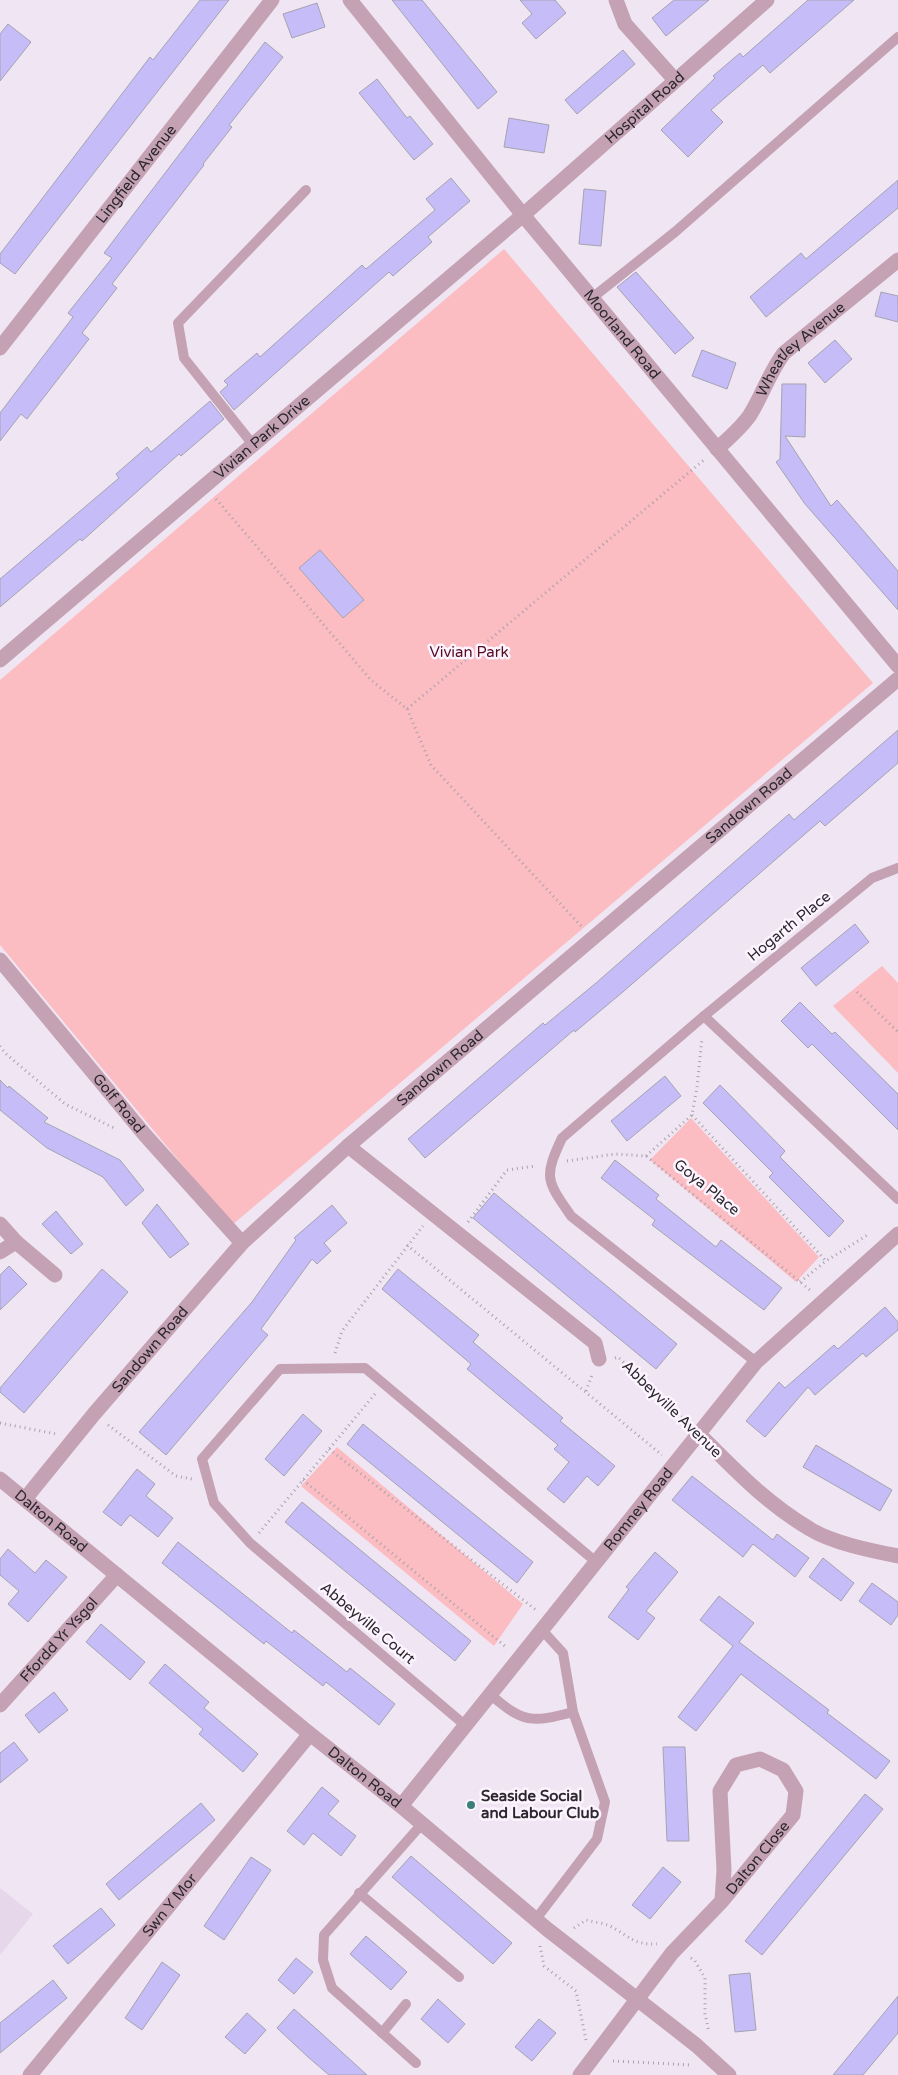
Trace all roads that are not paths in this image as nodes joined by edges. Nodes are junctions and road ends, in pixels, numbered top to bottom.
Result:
1 (272, 0) edge
2 (350, 0) edge
3 (616, 0) edge
4 (767, 0) edge
5 (898, 37) edge
6 (675, 80) junction
7 (306, 190) dead end
8 (523, 215) junction
9 (898, 260) edge
10 (592, 298) junction
11 (0, 348) edge
12 (254, 446) junction
13 (717, 449) junction
14 (0, 660) edge
15 (898, 666) edge
16 (898, 679) edge
17 (898, 868) edge
18 (0, 960) edge
19 (704, 1016) junction
20 (348, 1146) junction
21 (898, 1199) edge
22 (0, 1224) edge
23 (898, 1234) edge
24 (16, 1242) junction
25 (242, 1243) junction
26 (0, 1252) edge
27 (55, 1275) dead end
28 (599, 1359) road end
29 (756, 1362) junction
30 (699, 1434) junction
31 (0, 1479) edge
32 (25, 1499) junction
33 (898, 1556) edge
34 (595, 1560) junction
35 (117, 1575) junction
36 (546, 1625) junction
37 (491, 1695) junction
38 (0, 1705) edge
39 (573, 1712) junction
40 (466, 1726) junction
41 (310, 1734) junction
42 (400, 1806) junction
43 (422, 1825) junction
44 (359, 1893) junction
45 (722, 1901) junction
46 (536, 1919) junction
47 (459, 1977) dead end
48 (638, 2000) junction
49 (406, 2004) dead end
50 (382, 2033) junction
51 (416, 2063) dead end
52 (30, 2075) edge
53 (580, 2075) edge
54 (729, 2075) edge

1 - 11 street, Lingfield Avenue
2 - 8 street, Moorland Road
3 - 6 street
4 - 6 street, Hospital Road
5 - 10 lane
6 - 8 street, Hospital Road
7 - 12 lane
8 - 10 street, Moorland Road
8 - 12 street, Vivian Park Drive
9 - 13 street, Wheatley Avenue
10 - 13 street, Moorland Road
12 - 14 street, Vivian Park Drive
13 - 15 street, Moorland Road
16 - 20 street, Sandown Road
17 - 19 lane, Hogarth Place
18 - 25 street, Golf Road
19 - 21 lane
19 - 29 lane
20 - 25 street, Sandown Road
20 - 28 street, Abbeyville Avenue
22 - 24 street
23 - 29 street, Romney Road
24 - 26 street
24 - 27 street
25 - 32 street, Sandown Road
29 - 30 street, Romney Road
30 - 33 street, Abbeyville Avenue
30 - 34 street, Romney Road
31 - 32 street, Dalton Road
32 - 35 street, Dalton Road
34 - 36 street, Romney Road
34 - 40 lane, Abbeyville Court
35 - 38 street, Ffordd Yr Ysgol
35 - 41 street, Dalton Road
36 - 37 street, Romney Road
36 - 39 lane
37 - 39 lane
37 - 40 street, Romney Road
39 - 46 lane
40 - 42 street, Romney Road
41 - 42 street, Dalton Road
41 - 52 street, Swn Y Mor
42 - 43 street, Dalton Road
43 - 44 lane
43 - 46 street, Dalton Road
44 - 47 lane
44 - 50 lane
45 - 45 street, Dalton Close
45 - 48 street, Dalton Close
46 - 48 street, Dalton Road
48 - 53 street, Dalton Close
48 - 54 street, Dalton Road
49 - 50 lane
50 - 51 lane

